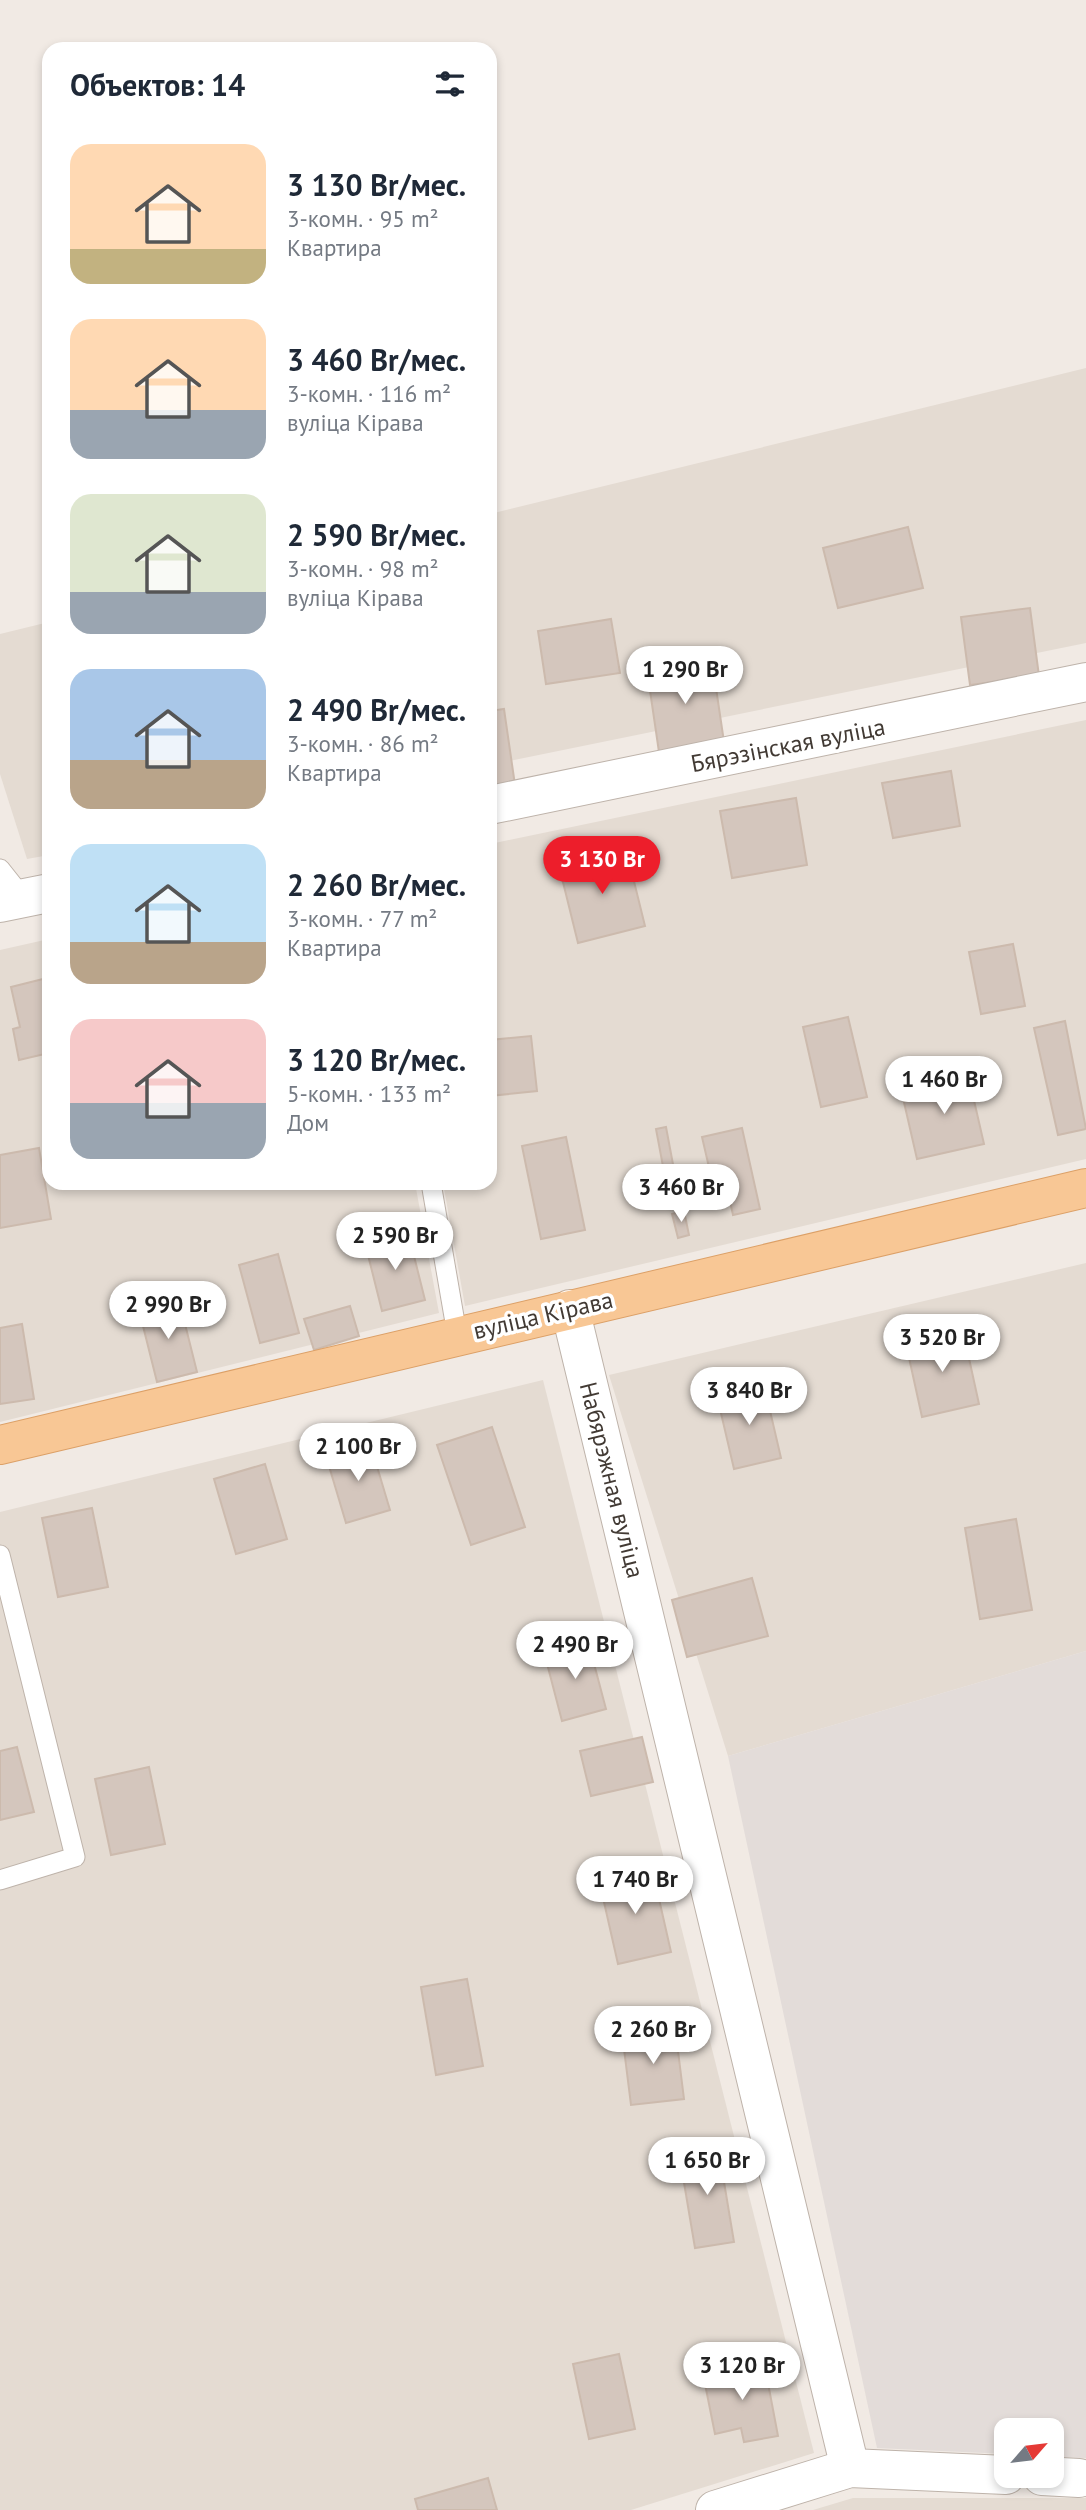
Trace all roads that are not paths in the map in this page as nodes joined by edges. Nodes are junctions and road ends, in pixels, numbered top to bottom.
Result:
1 (1086, 682) edge
2 (497, 804) edge
3 (0, 869) edge
4 (24, 898) edge
5 (1086, 1188) edge
6 (432, 1190) edge
7 (570, 1309) junction
8 (457, 1335) junction
9 (0, 1445) edge
10 (0, 1555) edge
11 (0, 1880) edge
12 (850, 2468) junction
13 (994, 2474) edge
14 (715, 2510) edge

1 - 2 street, Бярэзінская вуліца
3 - 4 lane
5 - 7 main road, вуліца Кірава
6 - 8 lane
7 - 8 main road, вуліца Кірава
7 - 12 street, Набярэжная вуліца
8 - 9 main road, вуліца Кірава
10 - 11 lane
12 - 13 street
12 - 14 street

